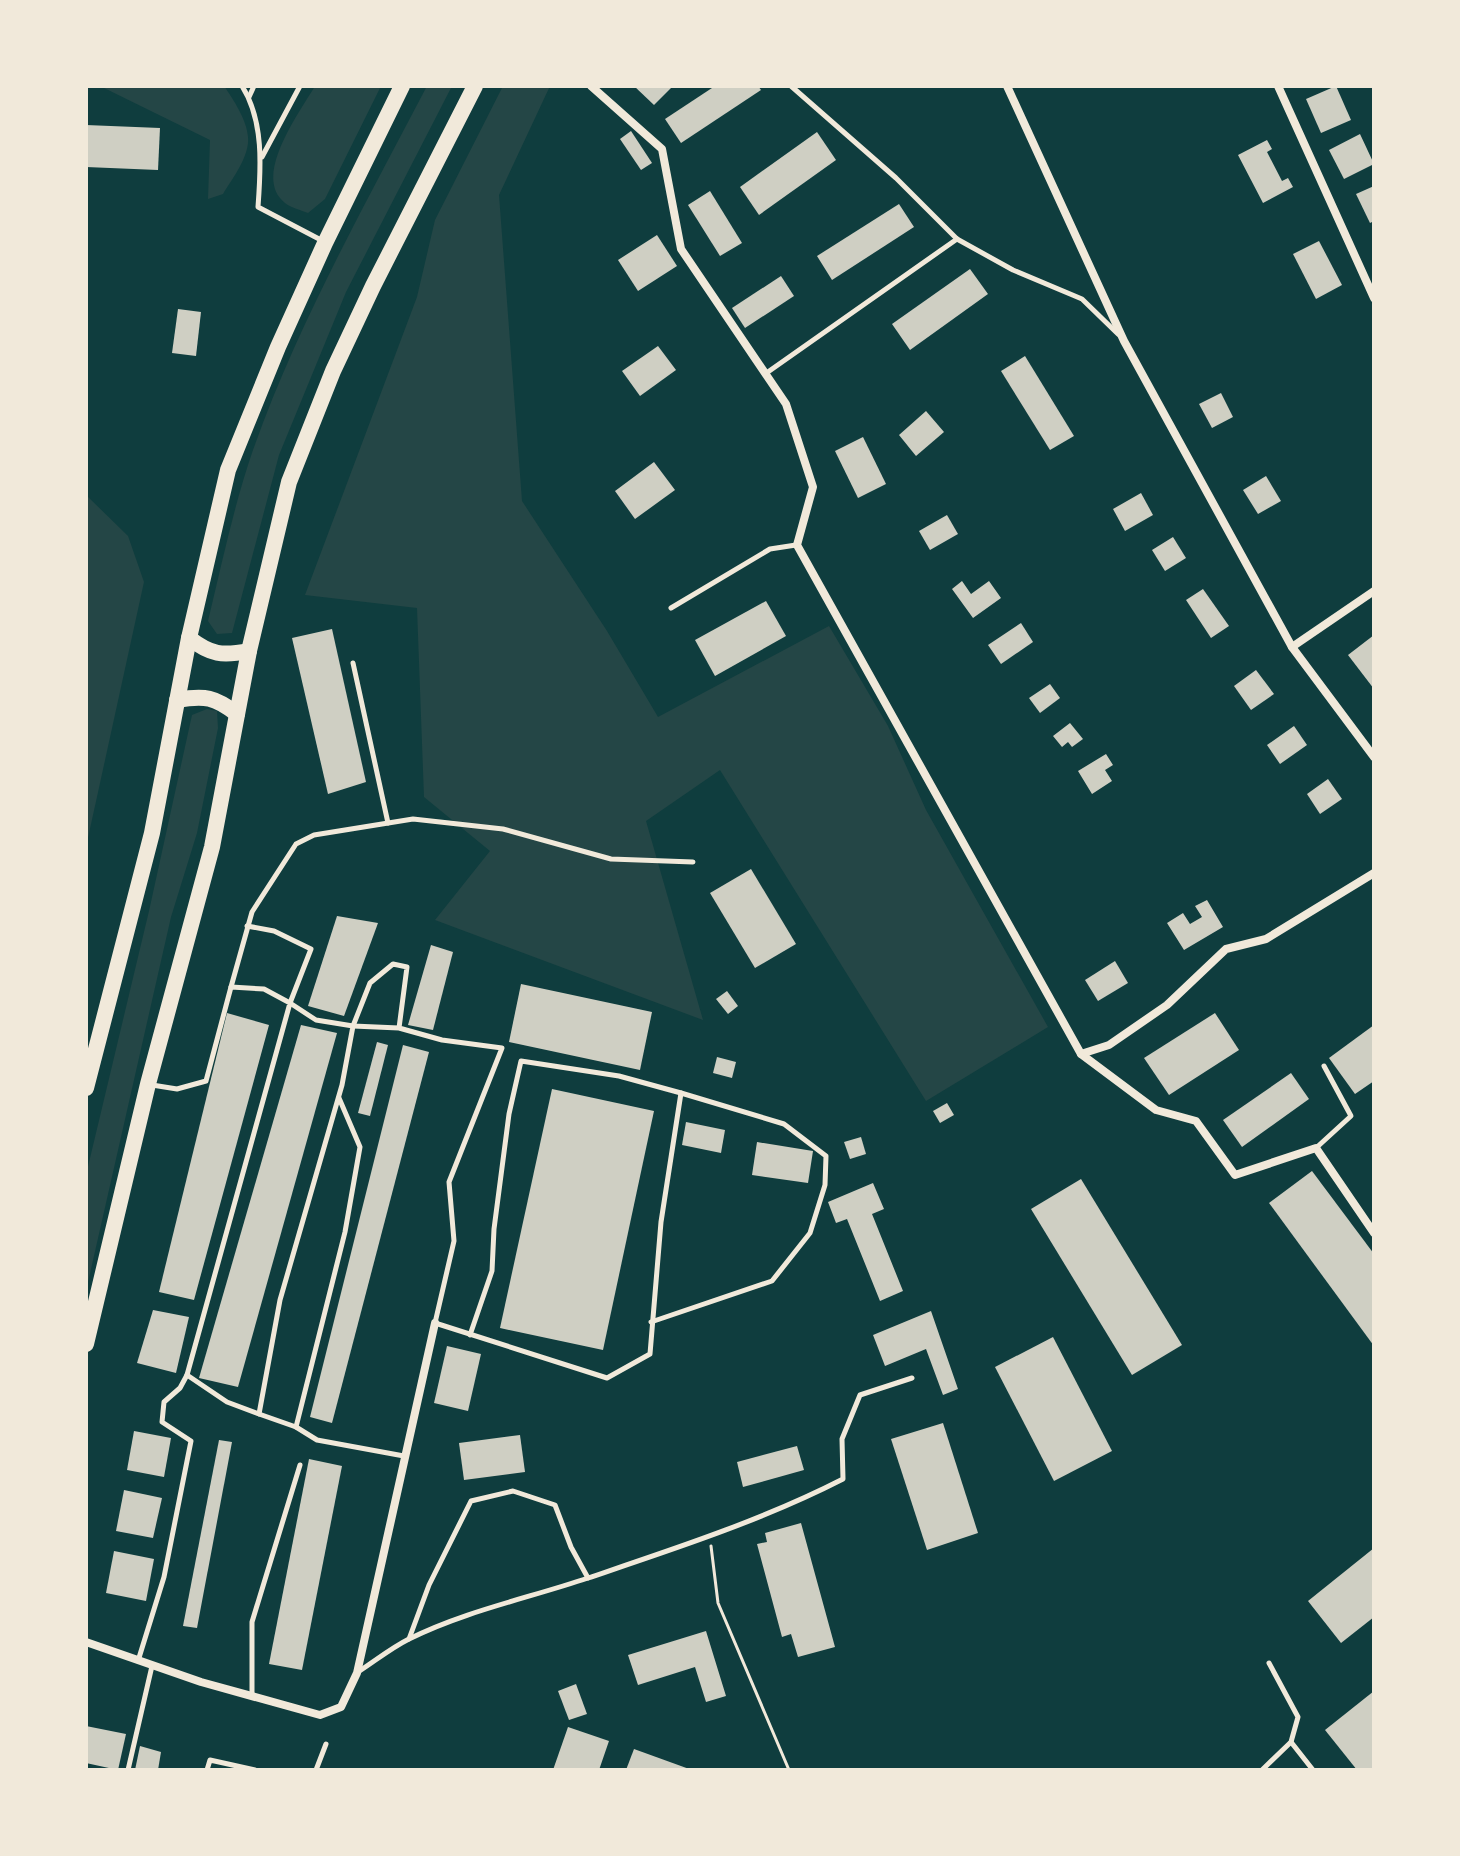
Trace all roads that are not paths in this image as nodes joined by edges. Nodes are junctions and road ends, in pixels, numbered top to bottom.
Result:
1 (242, 86) edge
2 (254, 86) edge
3 (300, 86) edge
4 (402, 86) edge
5 (475, 86) edge
6 (591, 86) edge
7 (791, 86) edge
8 (1007, 86) edge
9 (1278, 86) edge
10 (249, 97) junction
11 (262, 158) junction
12 (957, 239) junction
13 (325, 243) junction
14 (1374, 298) edge
15 (1124, 341) junction
16 (765, 374) junction
17 (797, 545) junction
18 (1374, 591) edge
19 (671, 608) dead end
20 (189, 638) junction
21 (1292, 647) junction
22 (249, 651) junction
23 (353, 663) dead end
24 (177, 700) junction
25 (237, 714) junction
26 (1374, 757) edge
27 (388, 823) junction
28 (693, 862) dead end
29 (1374, 873) edge
30 (247, 926) junction
31 (231, 987) junction
32 (290, 1003) junction
33 (353, 1026) junction
34 (399, 1028) junction
35 (1081, 1054) junction
36 (1324, 1066) dead end
37 (87, 1078) edge
38 (148, 1084) junction
39 (681, 1093) junction
40 (338, 1097) junction
41 (1316, 1148) junction
42 (1374, 1233) edge
43 (651, 1322) junction
44 (435, 1323) junction
45 (470, 1335) junction
46 (86, 1344) edge
47 (187, 1375) junction
48 (912, 1378) dead end
49 (259, 1414) junction
50 (296, 1427) junction
51 (404, 1456) junction
52 (300, 1465) dead end
53 (588, 1578) junction
54 (408, 1640) junction
55 (86, 1642) edge
56 (138, 1662) junction
57 (1269, 1663) dead end
58 (152, 1666) junction
59 (357, 1673) junction
60 (252, 1695) junction
61 (1291, 1742) junction
62 (326, 1744) dead end
63 (128, 1770) edge
64 (207, 1770) edge
65 (255, 1770) edge
66 (316, 1770) edge
67 (1262, 1770) edge
68 (1313, 1770) edge

1 - 10 lane
2 - 10 lane
3 - 11 lane
4 - 13 main road
5 - 22 main road
6 - 16 street
7 - 12 lane
8 - 15 street
9 - 14 street
10 - 11 lane
11 - 13 lane
12 - 15 lane
12 - 16 lane
13 - 20 main road
15 - 21 street
16 - 17 street
17 - 19 lane
17 - 35 street
18 - 21 street
20 - 22 main road
20 - 24 main road
21 - 26 street
22 - 25 main road
23 - 27 lane
24 - 25 main road
24 - 37 main road
25 - 38 main road
27 - 28 lane
27 - 30 lane
29 - 35 street
30 - 31 lane
30 - 32 lane
31 - 32 lane
31 - 38 lane
32 - 33 lane
32 - 47 lane
33 - 34 lane
33 - 34 lane
33 - 40 lane
34 - 44 lane
35 - 41 street
36 - 41 lane
38 - 46 main road
39 - 43 lane
39 - 43 lane
39 - 45 lane
40 - 49 lane
40 - 50 lane
41 - 42 street
43 - 45 lane
44 - 45 lane
44 - 51 street
47 - 49 lane
47 - 56 lane
48 - 53 lane
49 - 50 lane
50 - 51 lane
51 - 59 street
52 - 60 lane
53 - 54 lane
53 - 54 lane
54 - 59 lane
55 - 56 street
56 - 58 street
57 - 61 lane
58 - 60 street
58 - 63 lane
59 - 60 street
61 - 67 lane
61 - 68 lane
62 - 66 lane
64 - 65 lane

